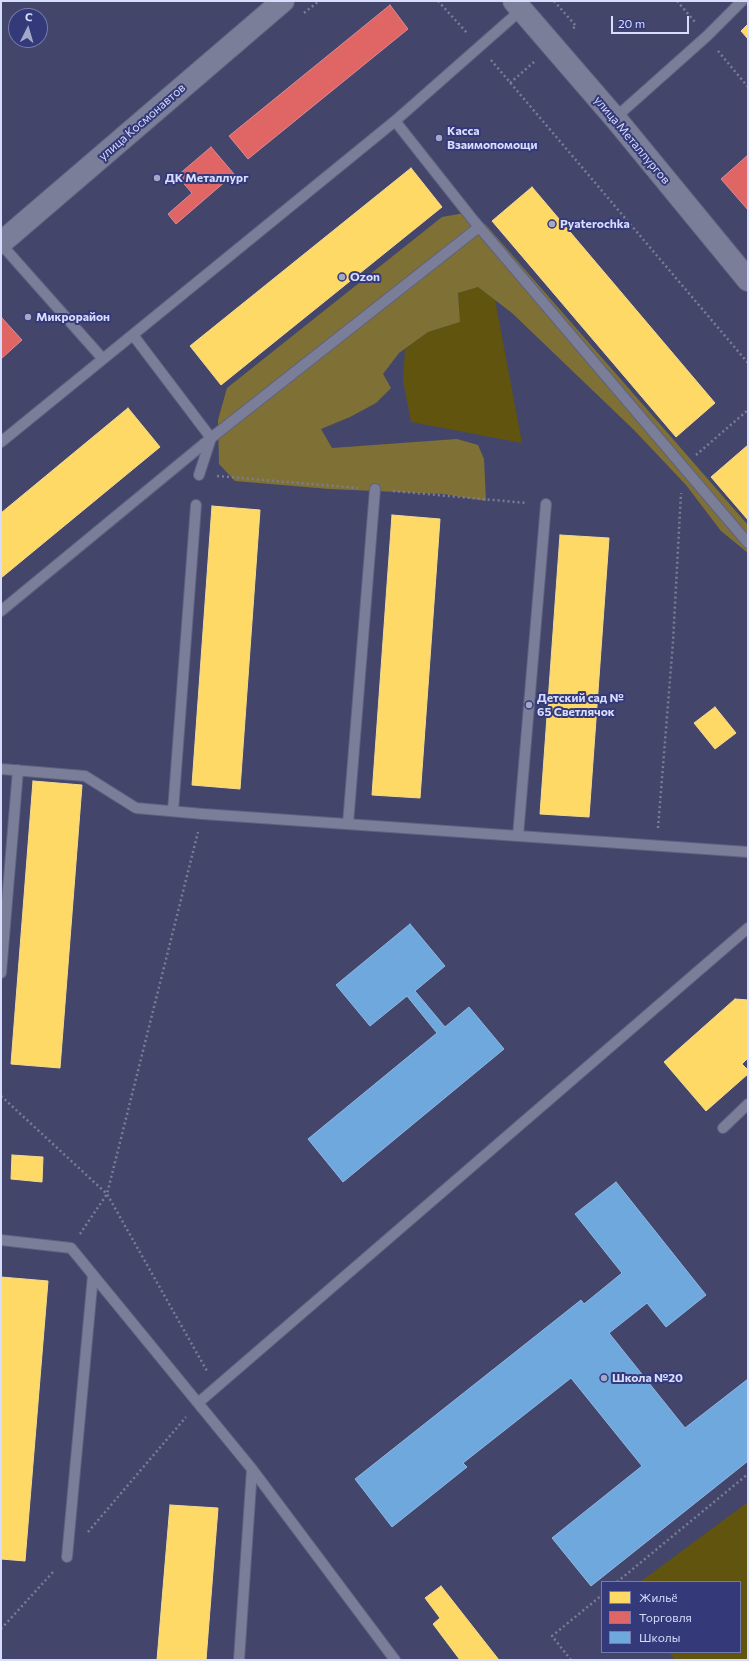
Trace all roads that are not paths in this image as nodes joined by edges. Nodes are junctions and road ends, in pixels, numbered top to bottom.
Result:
1 (283, 1) edge
2 (742, 1) edge
3 (518, 6) edge
4 (614, 118) junction
5 (395, 121) junction
6 (479, 227) junction
7 (1, 243) edge
8 (748, 280) edge
9 (133, 335) junction
10 (103, 359) junction
11 (211, 438) junction
12 (1, 442) edge
13 (200, 475) dead end
14 (375, 489) dead end
15 (546, 504) dead end
16 (196, 505) dead end
17 (748, 542) edge
18 (1, 611) edge
19 (1, 769) edge
20 (18, 770) junction
21 (173, 811) junction
22 (348, 824) junction
23 (518, 836) junction
24 (748, 852) edge
25 (748, 928) edge
26 (1, 974) edge
27 (748, 1104) edge
28 (723, 1128) dead end
29 (1, 1240) edge
30 (93, 1275) junction
31 (198, 1403) junction
32 (252, 1469) junction
33 (67, 1557) road end
34 (239, 1660) edge
35 (395, 1660) edge

1 - 7 main road, улица Космонавтов
2 - 4 lane
3 - 4 main road, улица Металлургов
3 - 5 lane
4 - 8 main road, улица Металлургов
5 - 6 lane
5 - 9 lane
6 - 11 lane
6 - 17 lane
7 - 10 lane
9 - 10 lane
9 - 11 lane
10 - 12 lane
11 - 13 lane
11 - 18 lane
14 - 22 lane
15 - 23 lane
16 - 21 lane
19 - 20 lane
20 - 21 lane
20 - 26 lane
21 - 22 lane
22 - 23 lane
23 - 24 lane
25 - 31 lane
27 - 28 lane
29 - 30 lane
30 - 31 lane
30 - 33 lane
31 - 32 lane
32 - 34 lane
32 - 35 lane

